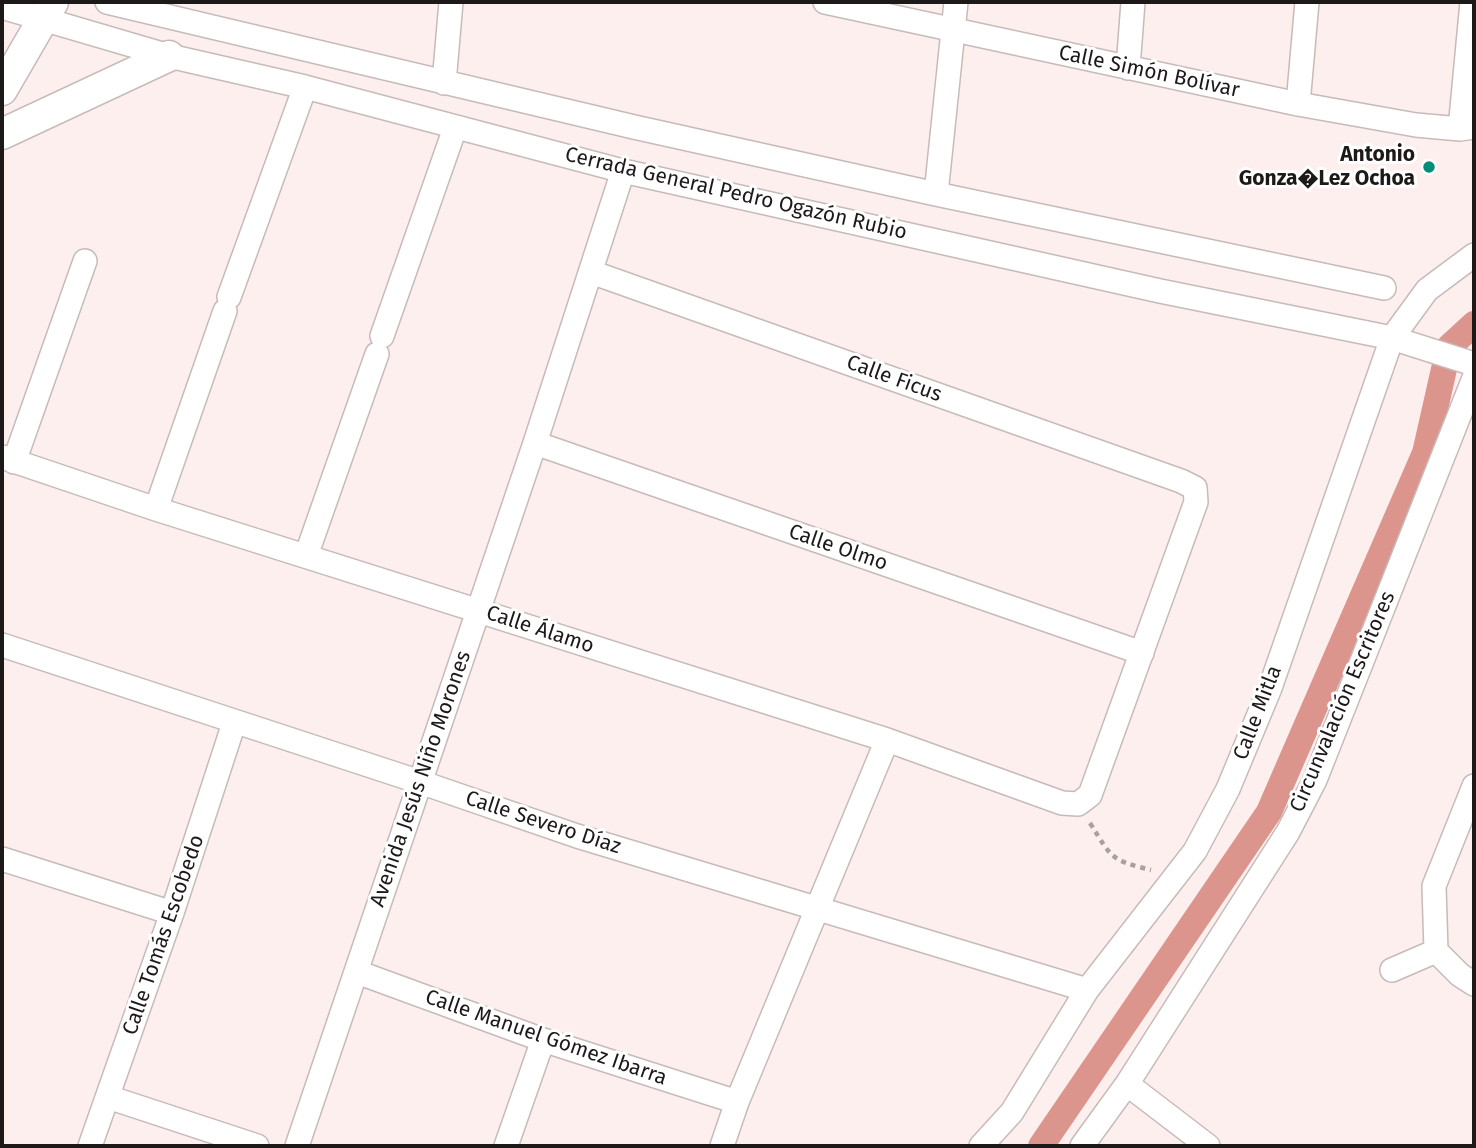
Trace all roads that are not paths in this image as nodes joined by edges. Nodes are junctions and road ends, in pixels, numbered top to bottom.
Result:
1 (107, 2) edge
2 (451, 2) edge
3 (825, 2) edge
4 (956, 2) edge
5 (1133, 2) edge
6 (1307, 2) edge
7 (1472, 2) edge
8 (2, 7) edge
9 (48, 10) edge
10 (953, 31) junction
11 (169, 55) junction
12 (1128, 68) junction
13 (444, 83) junction
14 (305, 87) junction
15 (2, 90) edge
16 (1298, 104) junction
17 (455, 128) junction
18 (1467, 128) edge
19 (2, 134) edge
20 (623, 171) junction
21 (936, 194) junction
22 (1474, 255) edge
23 (85, 261) dead end
24 (592, 272) junction
25 (1384, 288) dead end
26 (1392, 338) junction
27 (1466, 362) edge
28 (1474, 378) edge
29 (535, 443) junction
30 (8, 459) edge
31 (156, 509) junction
32 (306, 556) junction
33 (478, 611) junction
34 (2, 645) edge
35 (1142, 653) junction
36 (234, 723) junction
37 (887, 740) junction
38 (420, 782) junction
39 (1474, 786) edge
40 (2, 859) edge
41 (816, 908) junction
42 (172, 913) junction
43 (1436, 951) junction
44 (1392, 970) dead end
45 (356, 972) junction
46 (1474, 984) edge
47 (1087, 990) junction
48 (543, 1040) junction
49 (1127, 1084) junction
50 (108, 1097) junction
51 (737, 1102) junction
52 (90, 1146) edge
53 (257, 1146) edge
54 (297, 1146) edge
55 (506, 1146) edge
56 (722, 1146) edge
57 (981, 1146) edge
58 (1082, 1146) edge
59 (1208, 1146) edge

1 - 13 street, Cerrada General Pedro Ogazón Rubio
2 - 13 street
3 - 10 street, Calle Simón Bolívar
4 - 10 street
5 - 12 street
6 - 16 street
7 - 18 street
8 - 9 street, Cerrada General Pedro Ogazón Rubio
9 - 11 street, Cerrada General Pedro Ogazón Rubio
9 - 15 street
10 - 12 street, Calle Simón Bolívar
10 - 21 street
11 - 14 street, Cerrada General Pedro Ogazón Rubio
11 - 19 street
12 - 16 street, Calle Simón Bolívar
13 - 21 street, Cerrada General Pedro Ogazón Rubio
14 - 17 street, Cerrada General Pedro Ogazón Rubio
14 - 31 street
16 - 18 street, Calle Simón Bolívar
17 - 20 street, Cerrada General Pedro Ogazón Rubio
17 - 32 street
20 - 24 street, Avenida Jesús Niño Morones
20 - 26 street, Cerrada General Pedro Ogazón Rubio
21 - 25 street, Cerrada General Pedro Ogazón Rubio
22 - 26 street, Calle Mitla
23 - 30 street
24 - 29 street, Avenida Jesús Niño Morones
24 - 35 street, Calle Ficus
26 - 27 street, Cerrada General Pedro Ogazón Rubio
26 - 47 street, Calle Mitla
28 - 49 street, Circunvalación Escritores
29 - 33 street, Avenida Jesús Niño Morones
29 - 35 street, Calle Olmo
30 - 31 street, Calle Álamo
31 - 32 street, Calle Álamo
32 - 33 street, Calle Álamo
33 - 37 street, Calle Álamo
33 - 38 street, Avenida Jesús Niño Morones
34 - 36 street, Calle Severo Díaz
35 - 37 street, Calle Álamo
36 - 38 street, Calle Severo Díaz
36 - 42 street, Calle Tomás Escobedo
37 - 41 street
38 - 41 street, Calle Severo Díaz
38 - 45 street, Avenida Jesús Niño Morones
39 - 43 street
40 - 42 street
41 - 47 street, Calle Severo Díaz
41 - 51 street
42 - 50 street, Calle Tomás Escobedo
43 - 44 street
43 - 46 street
45 - 48 street, Calle Manuel Gómez Ibarra
45 - 54 street, Avenida Jesús Niño Morones
47 - 57 street, Calle Mitla
48 - 51 street, Calle Manuel Gómez Ibarra
48 - 55 street
49 - 58 street, Circunvalación Escritores
49 - 59 street
50 - 52 street, Calle Tomás Escobedo
50 - 53 street
51 - 56 street

